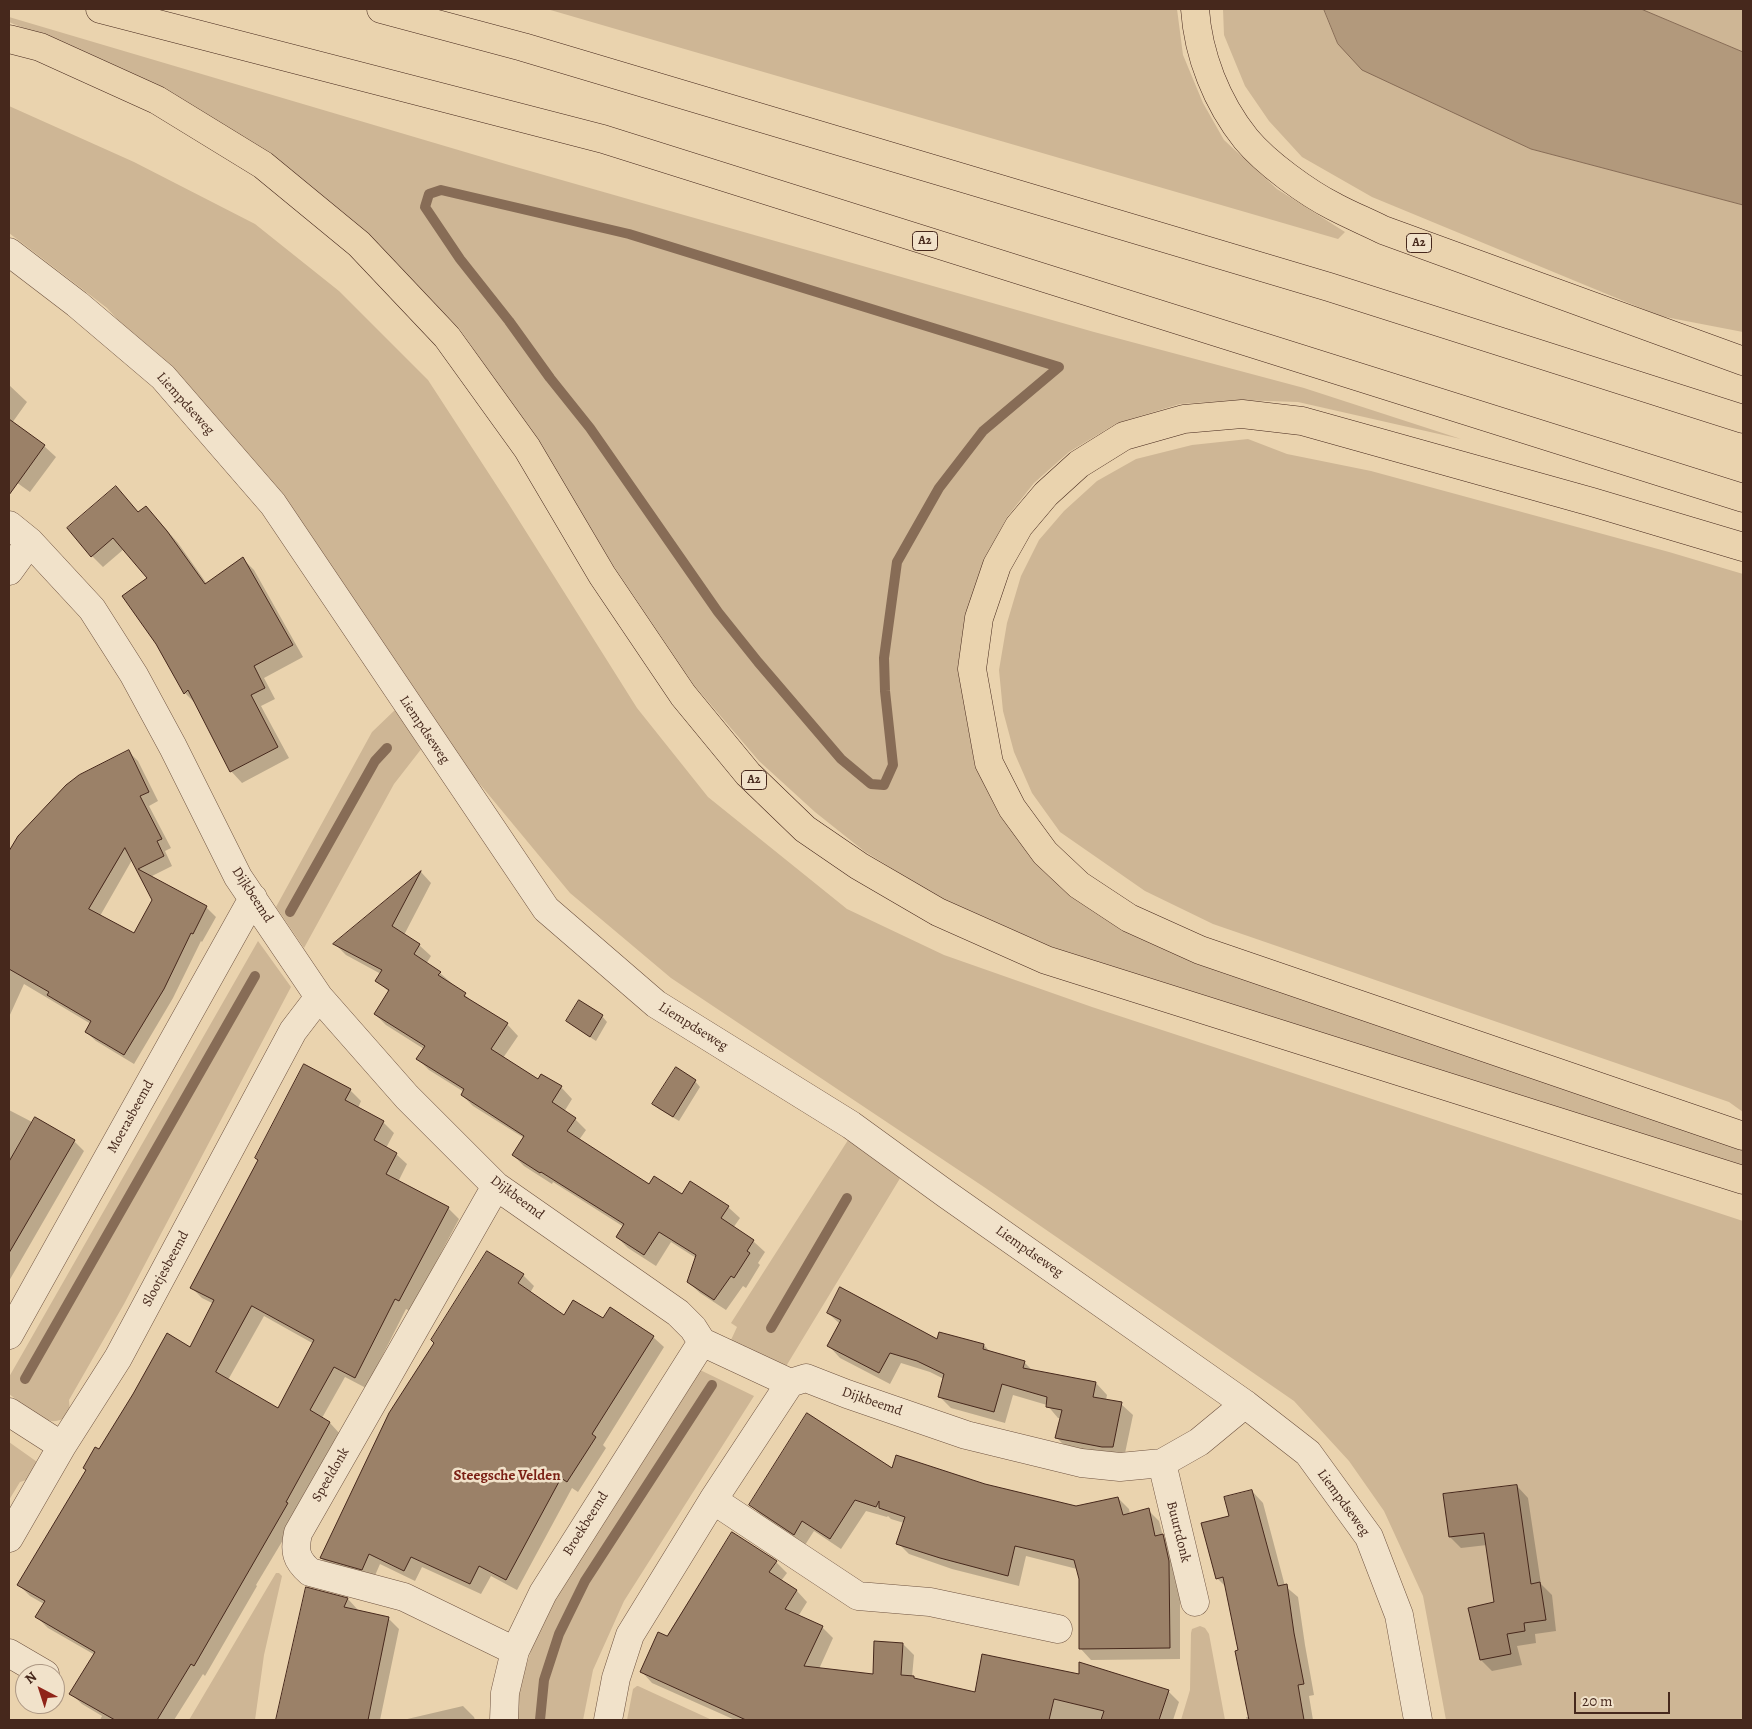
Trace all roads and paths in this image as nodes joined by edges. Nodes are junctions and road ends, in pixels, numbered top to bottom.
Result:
1 (100, 9) edge
2 (380, 9) edge
3 (1195, 9) edge
4 (9, 38) edge
5 (9, 252) edge
6 (1743, 361) edge
7 (1743, 419) edge
8 (1743, 498) edge
9 (19, 533) edge
10 (1743, 547) edge
11 (9, 571) edge
12 (253, 898) junction
13 (320, 997) junction
14 (1743, 1136) edge
15 (1743, 1180) edge
16 (496, 1186) junction
17 (9, 1335) edge
18 (702, 1342) junction
19 (790, 1383) junction
20 (1245, 1404) junction
21 (9, 1412) edge
22 (62, 1446) junction
23 (1162, 1463) junction
24 (713, 1500) junction
25 (9, 1538) edge
26 (1195, 1602) dead end
27 (1058, 1629) dead end
28 (515, 1651) junction
29 (9, 1652) edge
30 (29, 1664) edge
31 (504, 1720) edge
32 (608, 1720) edge
33 (1418, 1720) edge

1 - 8 highway, A2
2 - 7 highway
3 - 6 highway, A2
4 - 15 highway, A2
5 - 20 street, Liempdseweg
9 - 11 street
9 - 12 street, Dijkbeemd
10 - 14 highway
12 - 13 street, Dijkbeemd
12 - 17 street, Moerasbeemd
13 - 16 street, Dijkbeemd
13 - 22 street, Slootjesbeemd
16 - 18 street, Dijkbeemd
16 - 28 street, Speeldonk
18 - 19 street, Dijkbeemd
18 - 28 street, Broekbeemd
19 - 23 street, Dijkbeemd
19 - 24 street
20 - 23 street, Dijkbeemd
20 - 33 street, Liempdseweg
21 - 22 street
22 - 25 street, Slootjesbeemd
23 - 26 street, Buurtdonk
24 - 27 street
24 - 32 street
28 - 31 street, Broekbeemd
29 - 30 street

